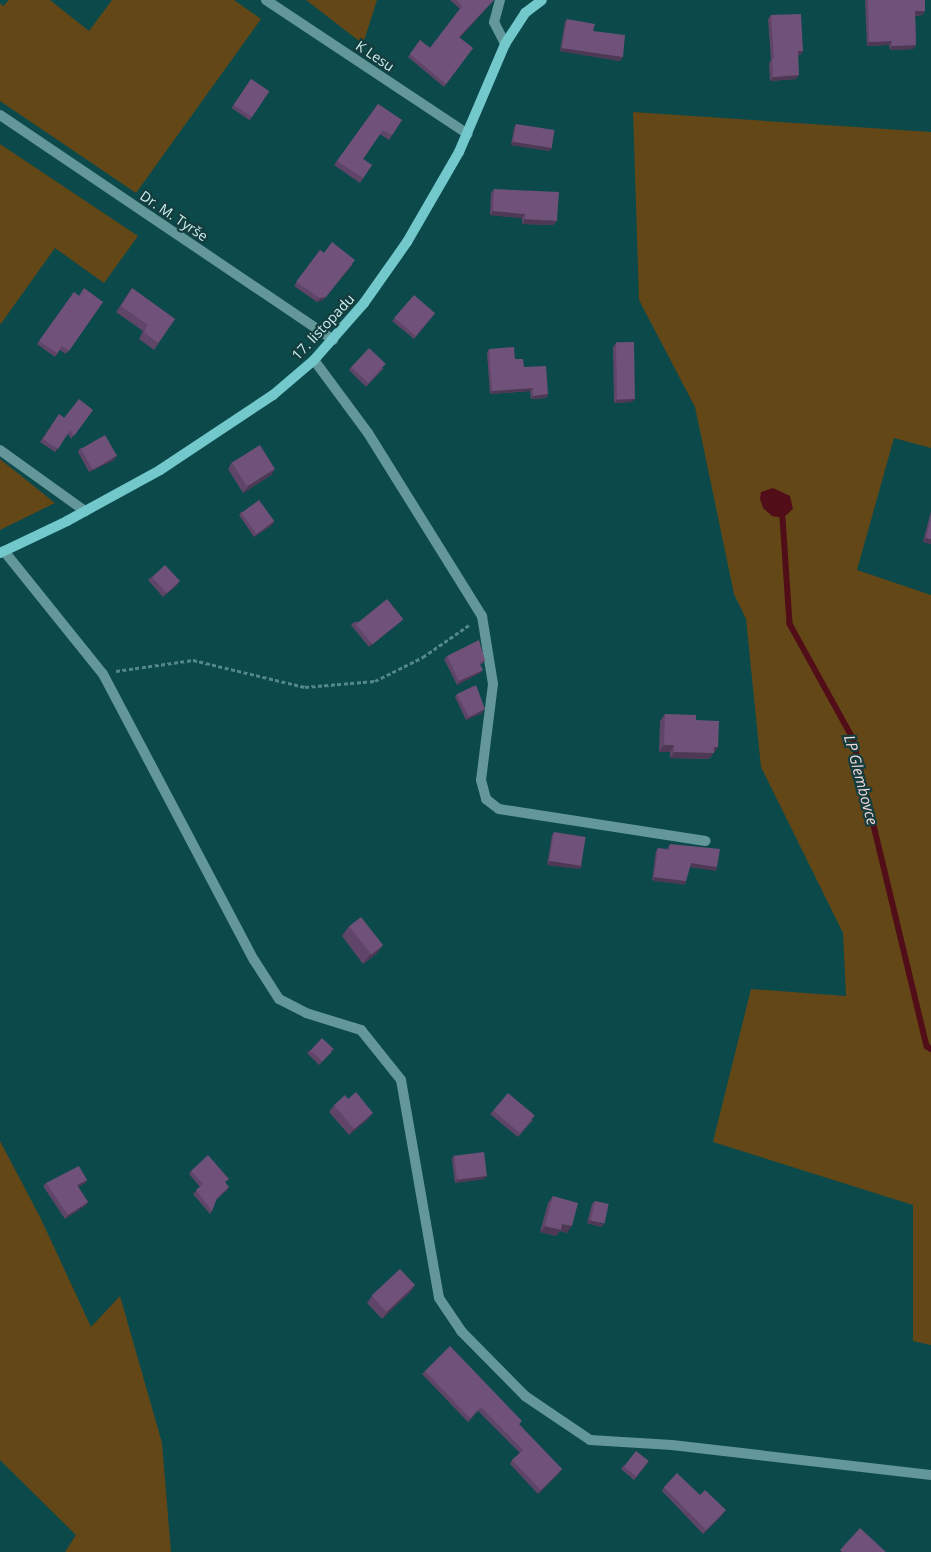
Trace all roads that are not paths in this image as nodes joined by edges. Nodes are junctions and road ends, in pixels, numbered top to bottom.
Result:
1 (266, 0) edge
2 (500, 0) edge
3 (542, 0) edge
4 (506, 44) junction
5 (0, 115) edge
6 (468, 134) junction
7 (333, 340) junction
8 (314, 360) junction
9 (0, 450) edge
10 (85, 512) junction
11 (2, 552) edge
12 (706, 841) dead end
13 (931, 1475) edge

1 - 6 street, K Lesu
2 - 4 street
3 - 4 main road, 17. listopadu
4 - 6 main road, 17. listopadu
5 - 7 street, Dr. M. Tyrše
6 - 7 main road, 17. listopadu
7 - 8 main road, 17. listopadu
8 - 10 main road, 17. listopadu
8 - 12 street
9 - 10 street
10 - 11 main road, 17. listopadu
11 - 13 street

